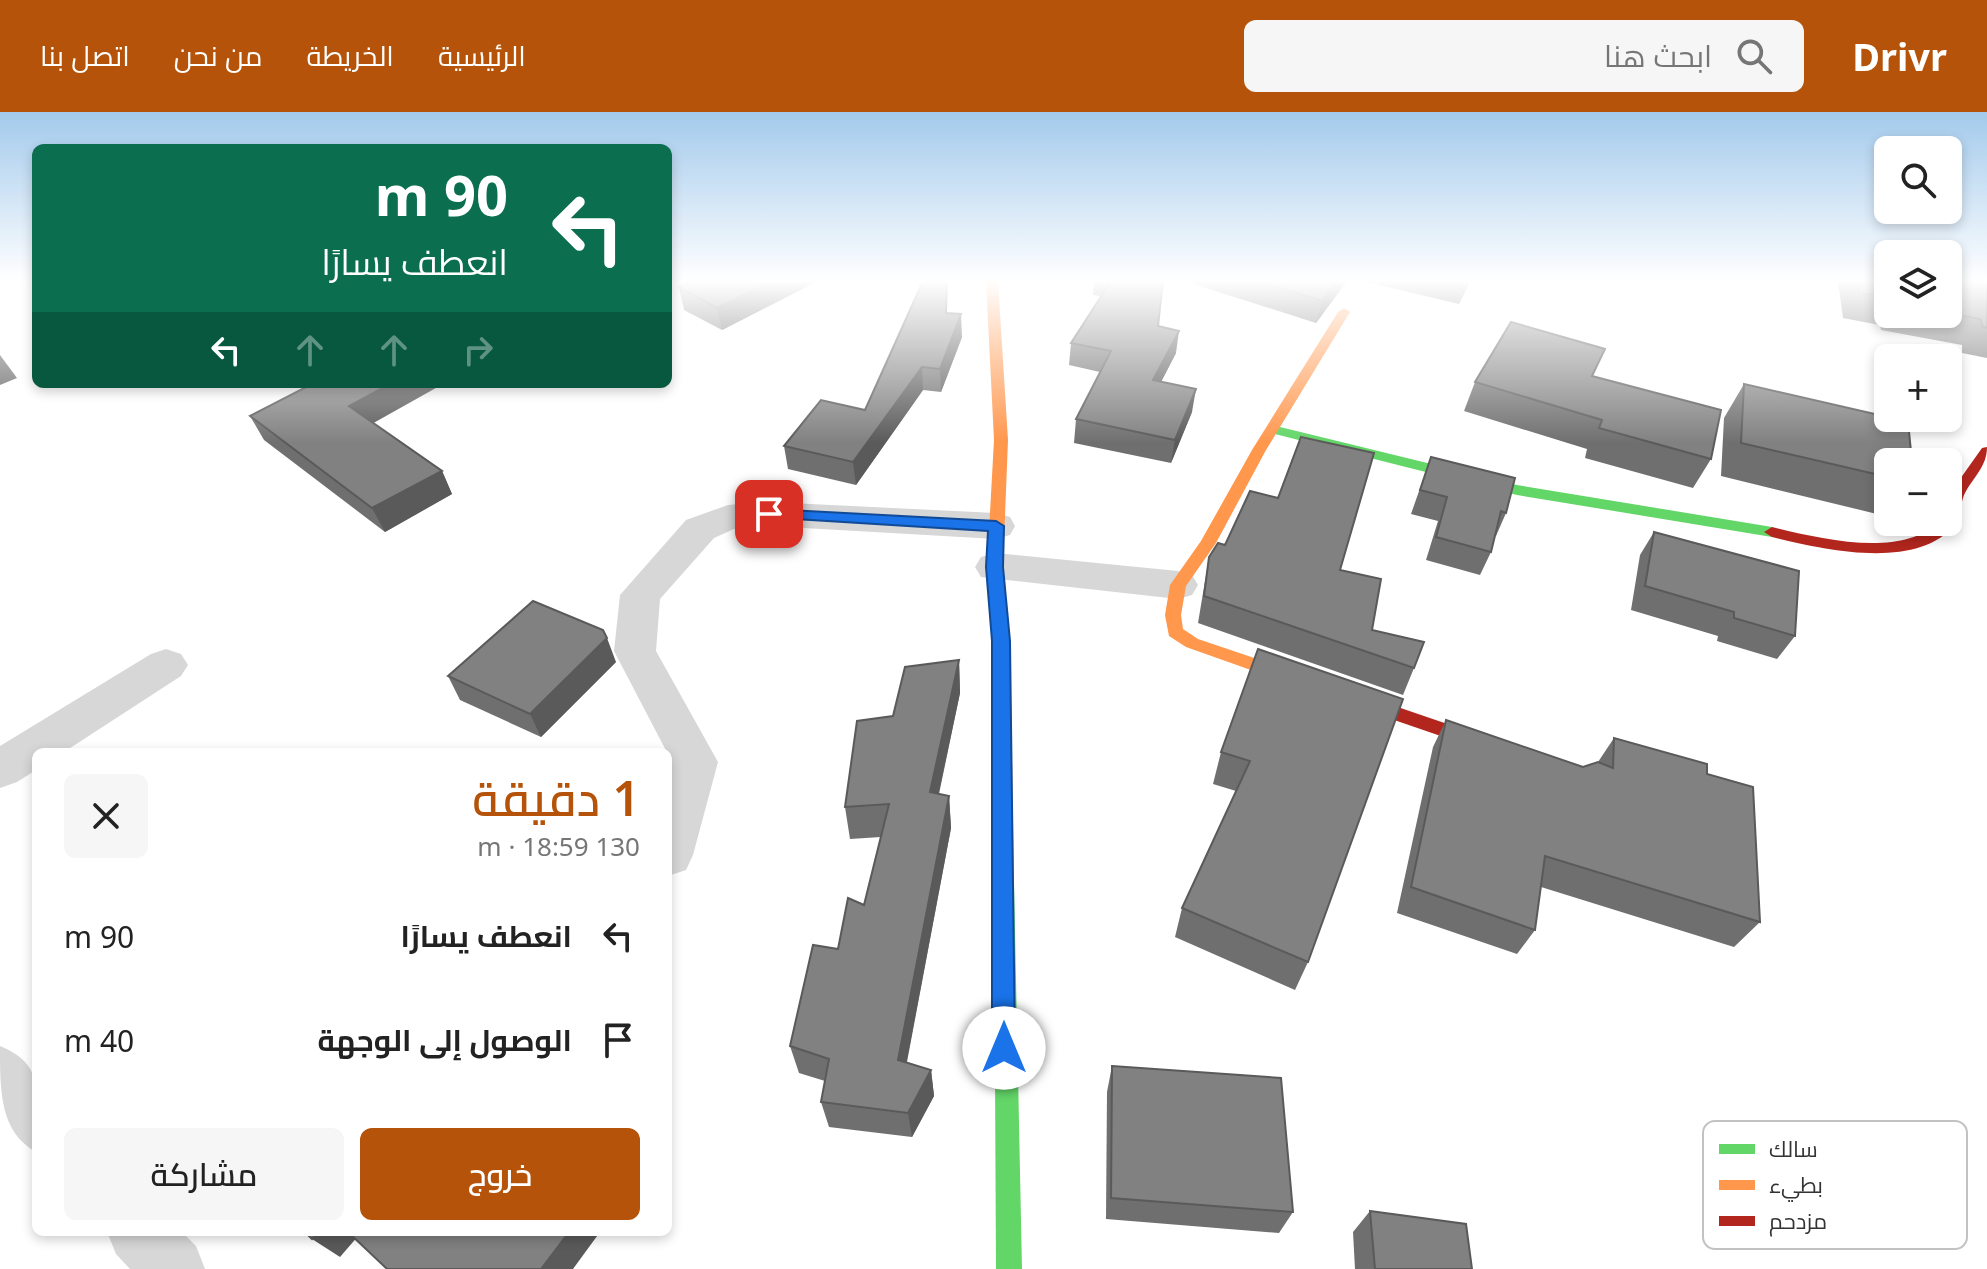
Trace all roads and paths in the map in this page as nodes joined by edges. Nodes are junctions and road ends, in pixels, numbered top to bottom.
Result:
1 (995, 335) edge
2 (1330, 335) edge
3 (1272, 429) junction
4 (1987, 451) edge
5 (996, 526) junction
6 (995, 567) junction
7 (1178, 585) junction
8 (166, 665) dead end
9 (34, 748) edge
10 (32, 749) edge
11 (1521, 756) edge
12 (0, 769) edge
13 (672, 841) edge
14 (0, 1074) edge
15 (32, 1118) edge
16 (142, 1236) edge
17 (173, 1269) edge
18 (1009, 1269) edge

1 - 5 main road
2 - 3 main road
3 - 4 main road
3 - 7 main road
5 - 6 main road
5 - 13 street
6 - 7 street
6 - 18 main road
7 - 11 main road
8 - 9 street
10 - 12 street
14 - 15 street
16 - 17 street

